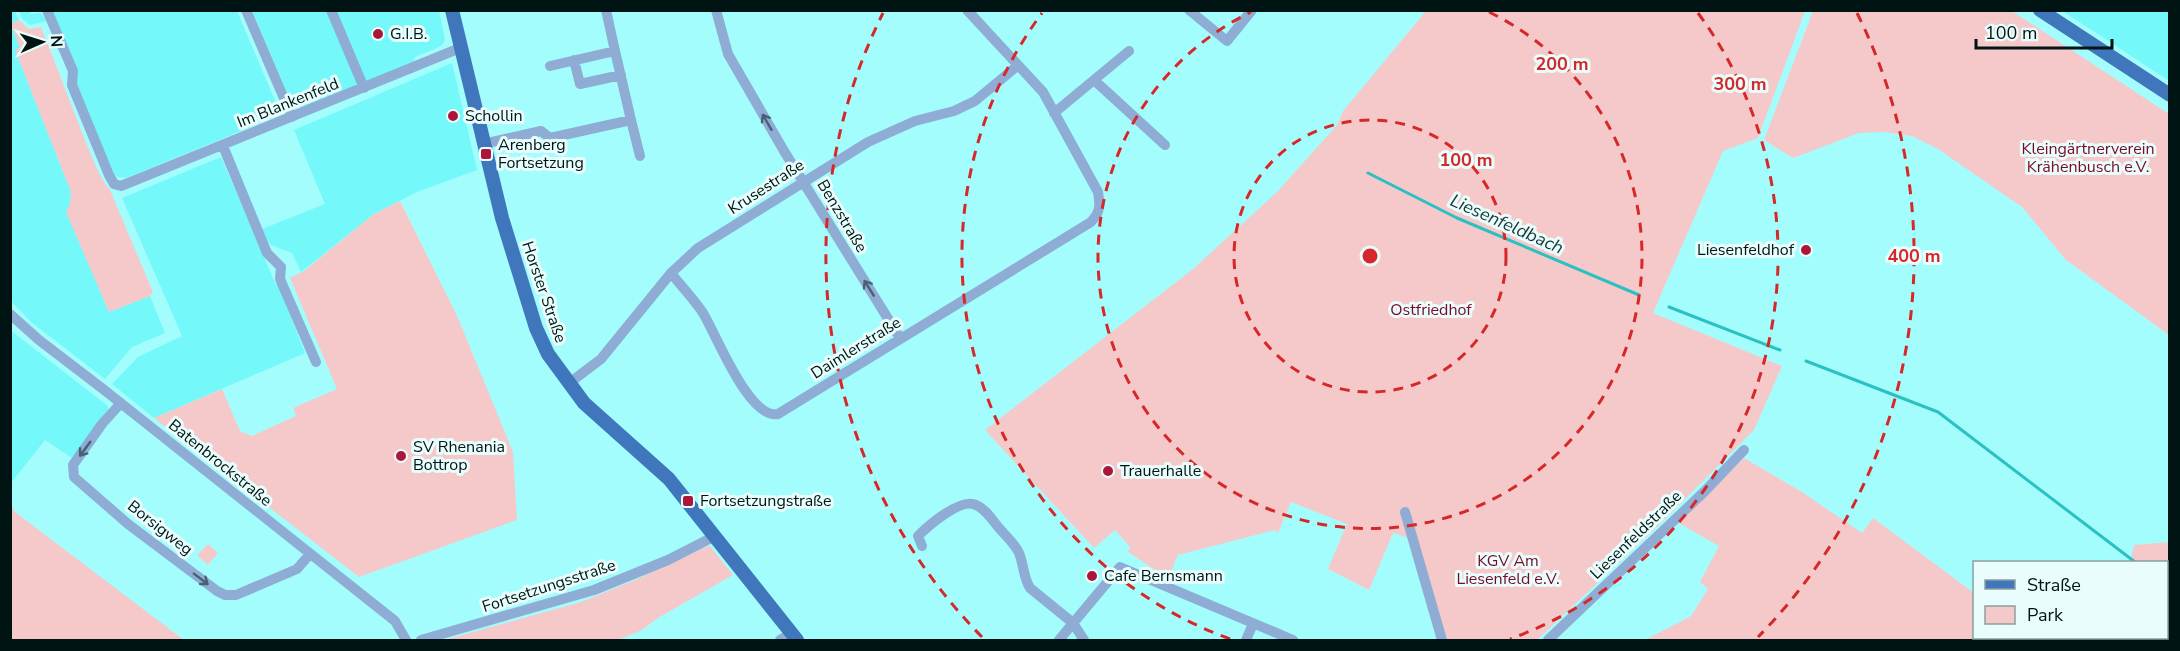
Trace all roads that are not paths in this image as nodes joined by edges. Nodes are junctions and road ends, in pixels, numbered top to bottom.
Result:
1 (47, 10) edge
2 (246, 10) edge
3 (331, 10) edge
4 (452, 10) edge
5 (606, 10) edge
6 (716, 10) edge
7 (967, 10) edge
8 (1189, 10) edge
9 (1252, 10) edge
10 (2040, 10) edge
11 (460, 48) junction
12 (615, 51) junction
13 (1129, 51) dead end
14 (574, 60) junction
15 (550, 66) dead end
16 (1017, 66) junction
17 (621, 75) junction
18 (1094, 80) junction
19 (364, 88) junction
20 (2169, 95) edge
21 (1054, 113) junction
22 (292, 117) junction
23 (631, 120) junction
24 (483, 144) junction
25 (1165, 145) dead end
26 (223, 146) junction
27 (640, 156) dead end
28 (804, 181) junction
29 (671, 273) junction
30 (10, 314) edge
31 (900, 338) junction
32 (316, 362) dead end
33 (568, 384) junction
34 (121, 403) junction
35 (1743, 450) dead end
36 (1405, 512) dead end
37 (715, 536) junction
38 (922, 546) dead end
39 (310, 554) junction
40 (1073, 623) junction
41 (1253, 624) junction
42 (789, 638) edge
43 (406, 640) edge
44 (421, 640) edge
45 (1059, 640) edge
46 (1084, 640) edge
47 (1246, 640) edge
48 (1293, 640) edge
49 (1442, 640) edge
50 (1548, 640) edge

1 - 26 street, Im Blankenfeld
2 - 22 street
3 - 19 street, Im Blankenfeld
4 - 11 main road, Horster Straße
5 - 12 street
28 -> 6 street, Benzstraße
7 - 16 street
8 - 9 street
10 - 20 main road
11 - 19 street, Im Blankenfeld
11 - 24 main road, Horster Straße
12 - 14 street
12 - 17 street
13 - 18 street
14 - 15 street
14 - 17 street
16 - 21 street
16 - 28 street, Krusestraße
17 - 23 street
18 - 21 street
18 - 25 street
19 - 22 street, Im Blankenfeld
21 - 31 street, Daimlerstraße
22 - 26 street, Im Blankenfeld
23 - 24 street
23 - 27 street
24 - 33 main road, Horster Straße
26 - 32 street, Im Blankenfeld
28 - 29 street, Krusestraße
31 -> 28 street, Benzstraße
29 - 31 street, Daimlerstraße
29 - 33 street, Krusestraße
30 - 34 street, Batenbrockstraße
33 - 37 main road, Horster Straße
34 - 39 street, Batenbrockstraße
34 -> 39 street, Borsigweg
35 - 50 street, Liesenfeldstraße
36 - 49 street
37 - 42 main road, Horster Straße
37 - 44 street, Fortsetzungsstraße
38 - 40 street
39 - 43 street, Batenbrockstraße
40 - 41 street
40 - 45 street
40 - 46 street
41 - 47 street
41 - 48 street

